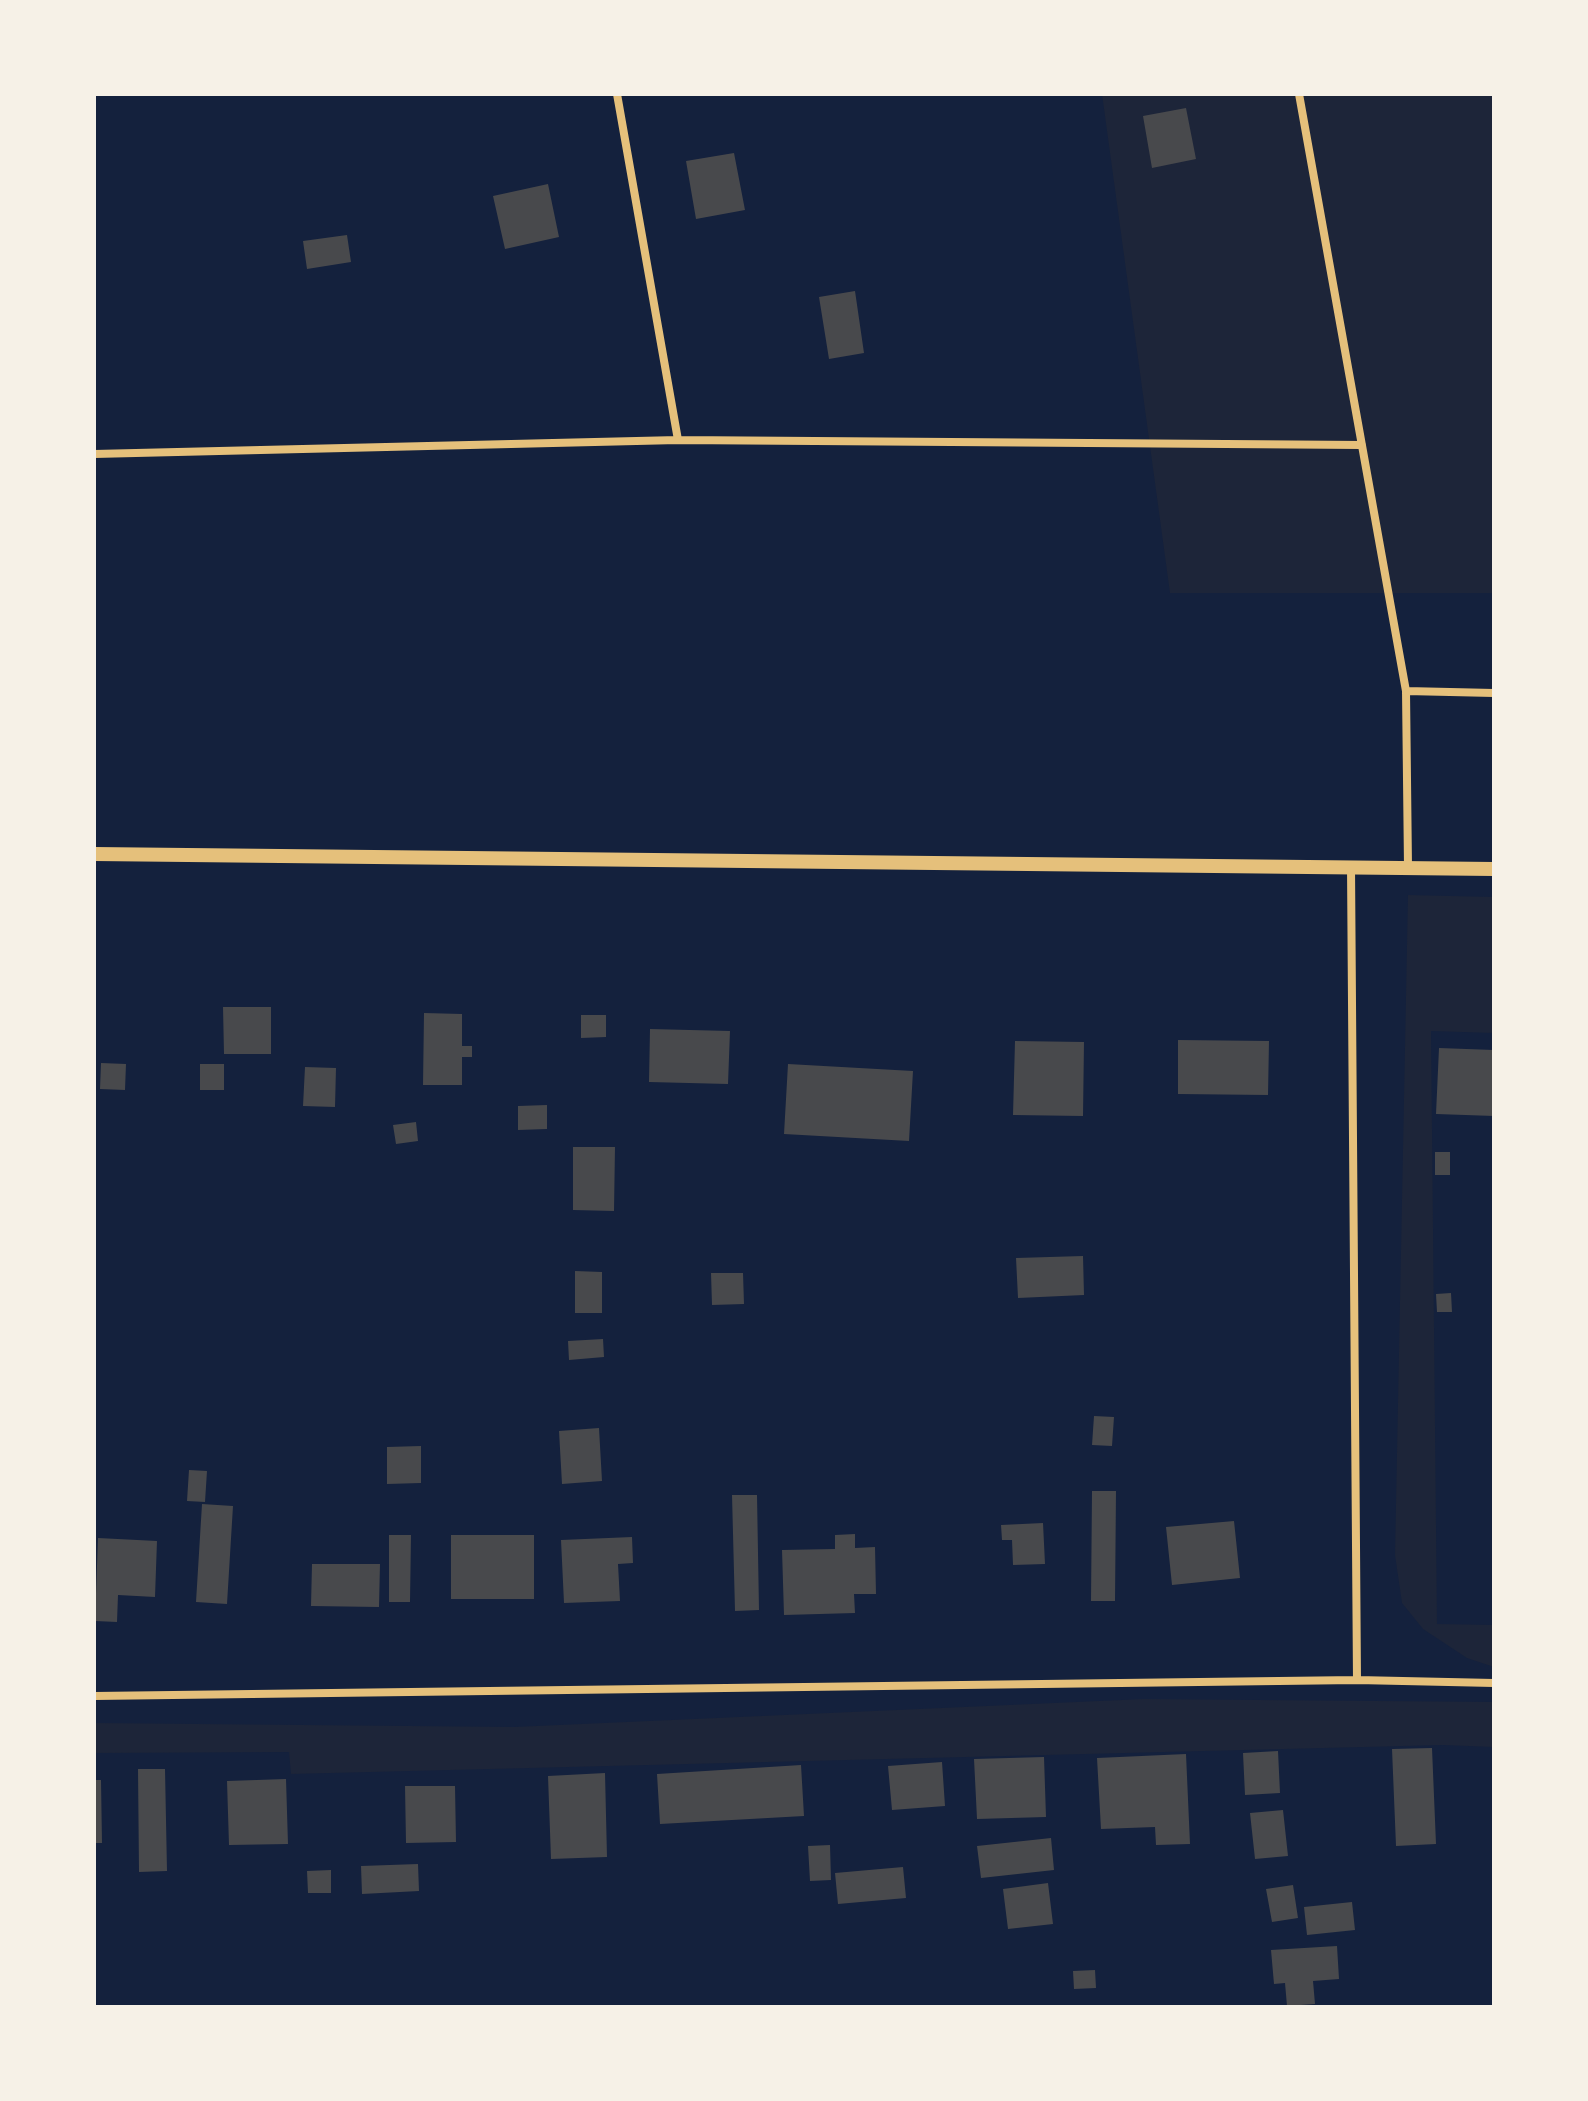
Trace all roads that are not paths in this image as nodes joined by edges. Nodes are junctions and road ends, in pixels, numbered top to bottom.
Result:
1 (617, 94) edge
2 (1299, 94) edge
3 (678, 440) junction
4 (1362, 445) junction
5 (94, 454) edge
6 (1406, 691) junction
7 (1494, 693) edge
8 (94, 854) edge
9 (1351, 866) junction
10 (1408, 867) junction
11 (1494, 869) edge
12 (1357, 1680) junction
13 (1494, 1683) edge
14 (94, 1696) edge

1 - 3 street
2 - 4 street
3 - 4 street
3 - 5 street
4 - 6 street
6 - 7 street
6 - 10 street
8 - 9 street
9 - 10 street
9 - 12 street
10 - 11 street
12 - 13 street
12 - 14 street

